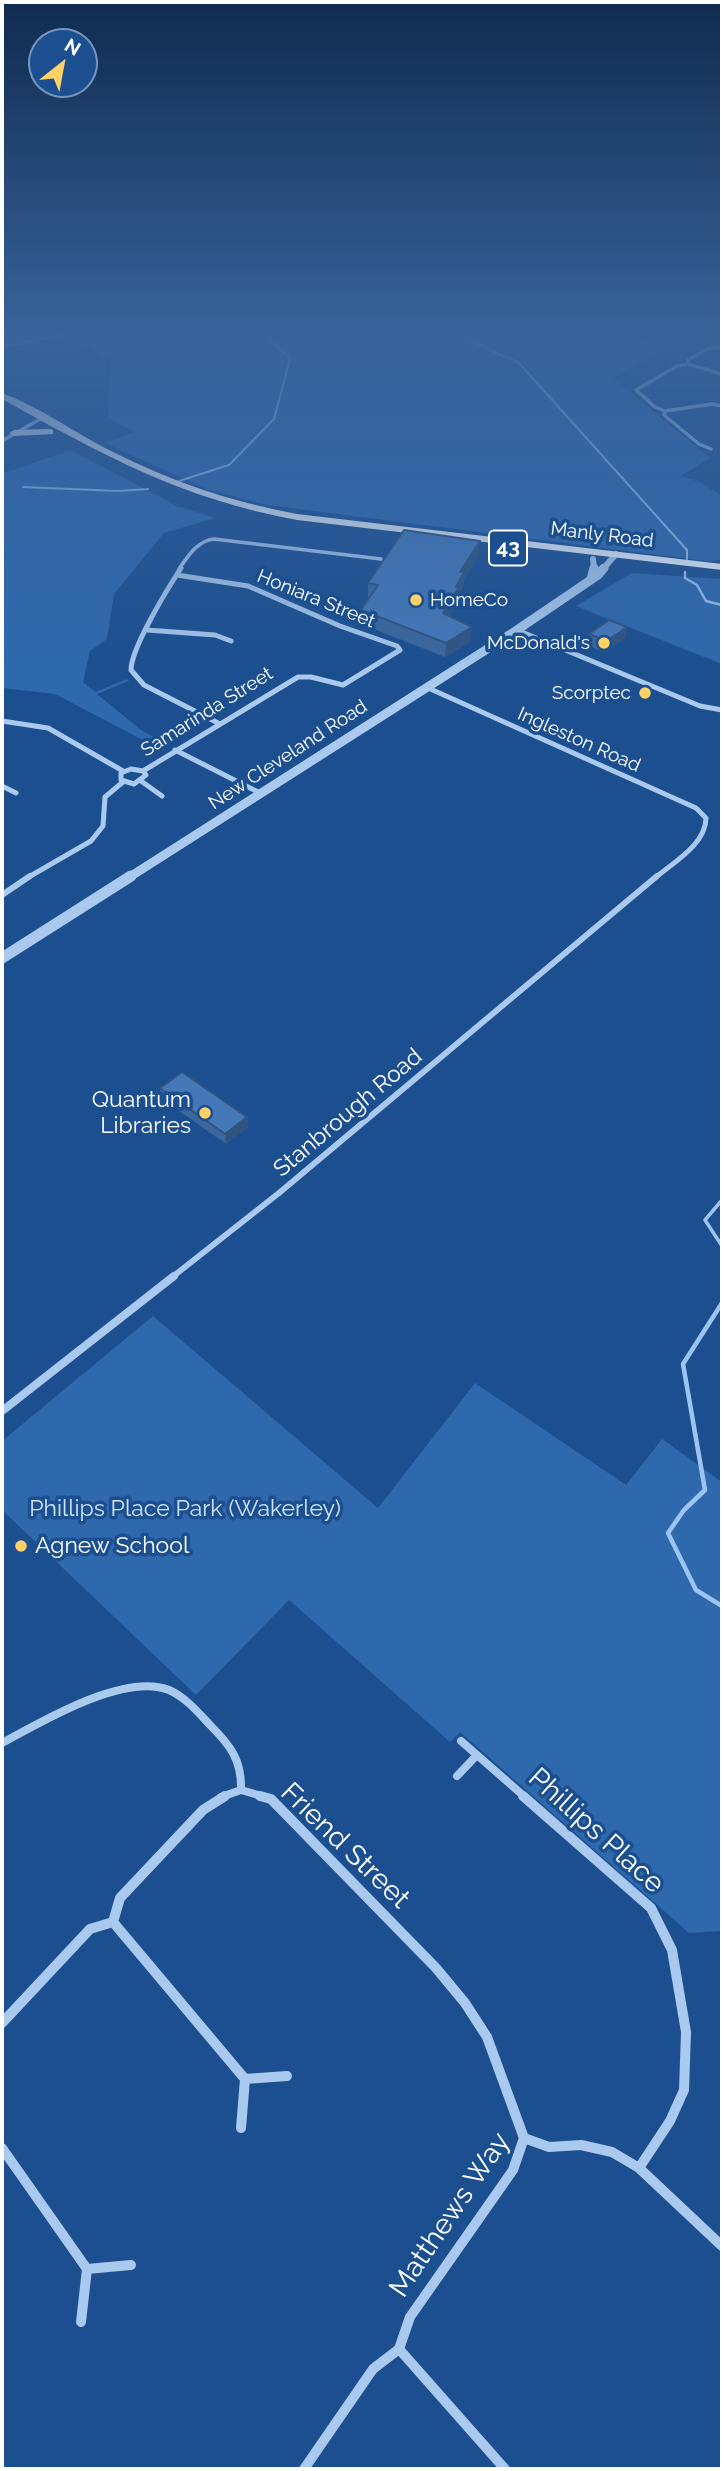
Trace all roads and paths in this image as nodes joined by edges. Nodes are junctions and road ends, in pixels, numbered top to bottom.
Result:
1 (78, 446) edge
2 (91, 446) edge
3 (707, 446) edge
4 (711, 449) dead end
5 (381, 559) edge
6 (593, 559) junction
7 (614, 559) junction
8 (722, 567) edge
9 (722, 572) edge
10 (177, 575) junction
11 (591, 580) junction
12 (146, 630) junction
13 (517, 630) junction
14 (231, 641) dead end
15 (400, 650) joint
16 (426, 688) junction
17 (722, 710) edge
18 (2, 721) edge
19 (220, 724) junction
20 (175, 750) junction
21 (123, 771) junction
22 (143, 771) junction
23 (123, 782) junction
24 (141, 782) junction
25 (2, 786) edge
26 (16, 793) dead end
27 (260, 793) junction
28 (162, 796) dead end
29 (706, 830) joint
30 (2, 895) edge
31 (2, 958) edge
32 (2, 1411) edge
33 (461, 1741) dead end
34 (2, 1743) edge
35 (477, 1755) junction
36 (457, 1776) dead end
37 (241, 1790) junction
38 (113, 1922) junction
39 (2, 2023) edge
40 (287, 2076) dead end
41 (245, 2079) junction
42 (241, 2128) dead end
43 (524, 2138) junction
44 (2, 2148) edge
45 (639, 2168) junction
46 (722, 2246) edge
47 (131, 2265) dead end
48 (87, 2269) junction
49 (81, 2322) dead end
50 (398, 2349) junction
51 (304, 2469) edge
52 (505, 2469) edge

1 - 6 main road, Manly Road / 43
2 - 7 main road, Manly Road / 43
3 - 4 street
5 - 10 street
6 - 7 main road, Manly Road / 43
6 - 11 street
7 - 8 main road, Manly Road / 43
7 - 9 main road, Manly Road / 43
7 - 11 street, New Cleveland Road
10 - 12 street
10 - 15 street, Honiara Street
11 - 13 street, New Cleveland Road
12 - 14 street
12 - 19 street
13 - 16 street, New Cleveland Road
13 - 17 street
15 - 19 street, Samarinda Street
16 - 27 street, New Cleveland Road
16 - 29 street, Ingleston Road
18 - 21 street
19 - 20 street, Samarinda Street
20 - 22 street, Samarinda Street
20 - 27 street
21 - 22 street, Samarinda Street
21 - 23 street, Samarinda Street
22 - 24 street, Samarinda Street
23 - 24 street, Samarinda Street
23 - 30 street, Samarinda Street
24 - 28 street
25 - 26 street
27 - 31 street, New Cleveland Road
29 - 32 street, Stanbrough Road
33 - 35 street, Phillips Place
34 - 37 street, Friend Street
35 - 36 street
35 - 45 street, Phillips Place
37 - 38 street
37 - 43 street, Friend Street
38 - 39 street
38 - 41 street
40 - 41 street
41 - 42 street
43 - 45 street, Matthews Way
43 - 50 street, Matthews Way
44 - 48 street
45 - 46 street, Matthews Way
47 - 48 street
48 - 49 street
50 - 51 street, Matthews Way
50 - 52 street

